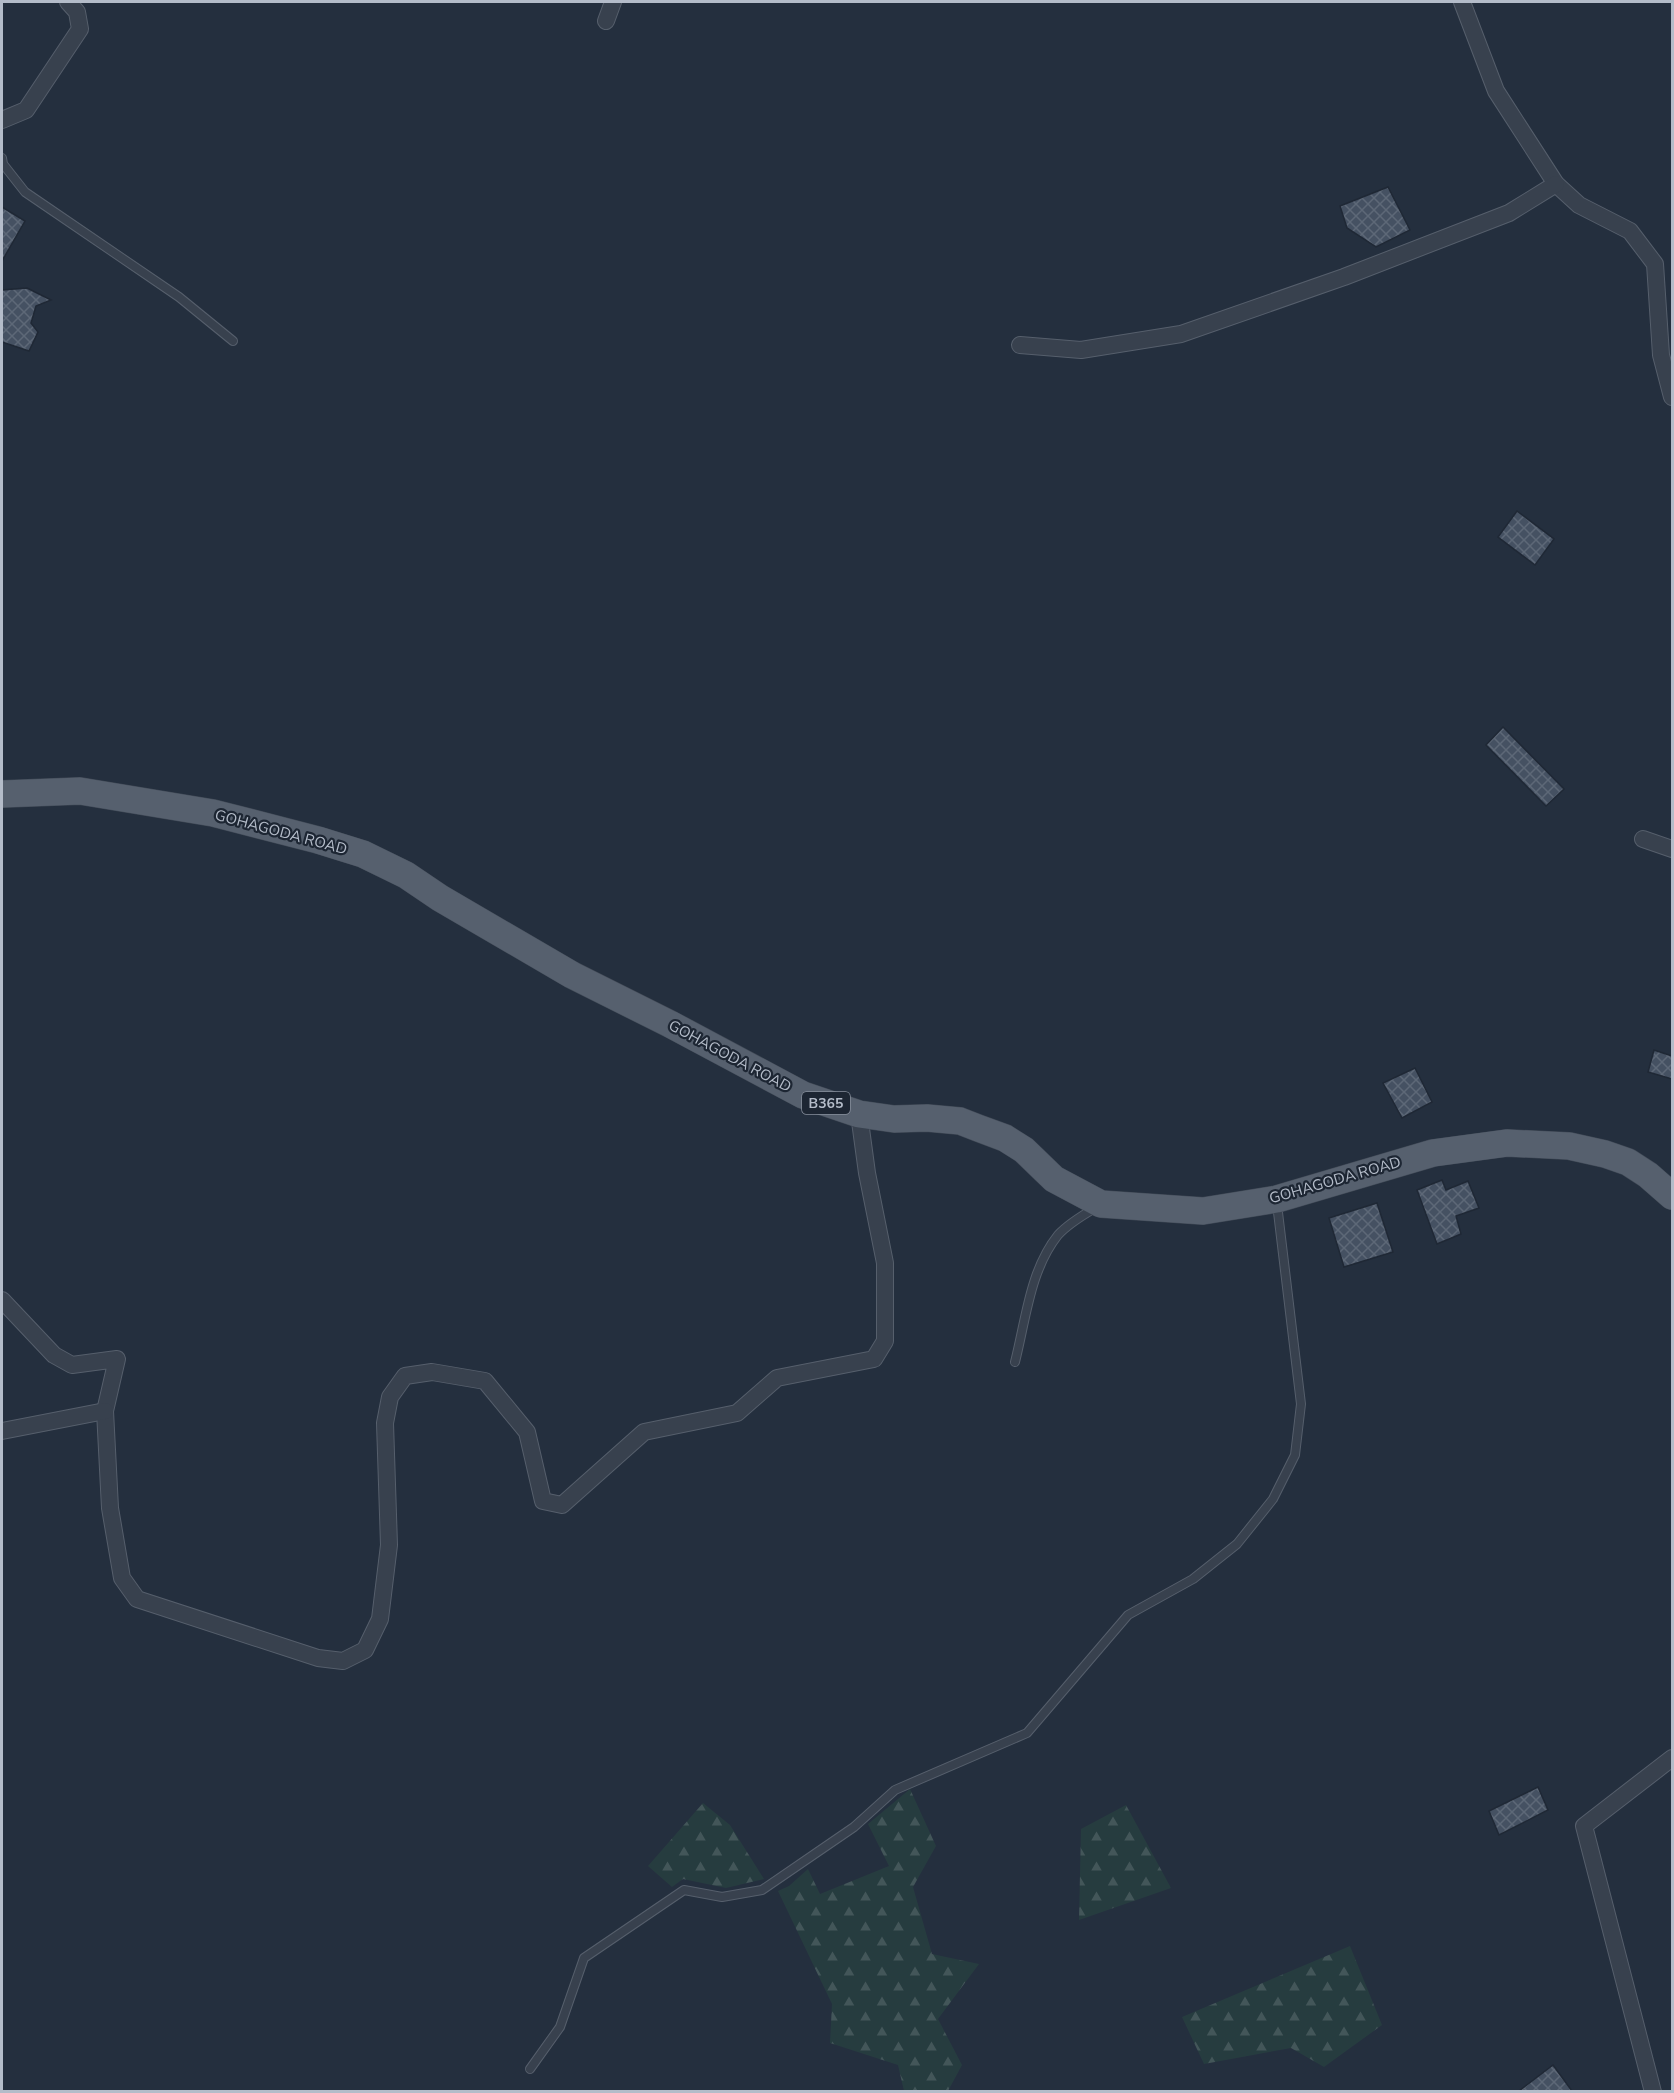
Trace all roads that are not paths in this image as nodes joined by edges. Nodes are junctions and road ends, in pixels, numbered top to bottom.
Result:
1 (68, 2) edge
2 (613, 2) edge
3 (1462, 2) edge
4 (606, 21) dead end
5 (2, 120) edge
6 (2, 158) edge
7 (1556, 184) junction
8 (233, 341) dead end
9 (1020, 345) dead end
10 (1672, 397) edge
11 (2, 794) edge
12 (1643, 839) dead end
13 (1672, 849) edge
14 (859, 1114) junction
15 (1672, 1196) edge
16 (1277, 1199) junction
17 (1101, 1204) junction
18 (2, 1300) edge
19 (1016, 1362) dead end
20 (105, 1411) junction
21 (2, 1431) edge
22 (1672, 1758) edge
23 (530, 2069) dead end
24 (1653, 2091) edge

1 - 5 street
2 - 4 street
3 - 7 street
6 - 8 lane
7 - 9 street
7 - 10 street
11 - 14 main road, GOHAGODA ROAD / B365
12 - 13 street
14 - 17 main road, GOHAGODA ROAD / B365
14 - 20 street
15 - 16 main road, GOHAGODA ROAD / B365
16 - 17 main road, GOHAGODA ROAD / B365
16 - 23 lane
17 - 19 lane
18 - 20 street
20 - 21 street
22 - 24 street

